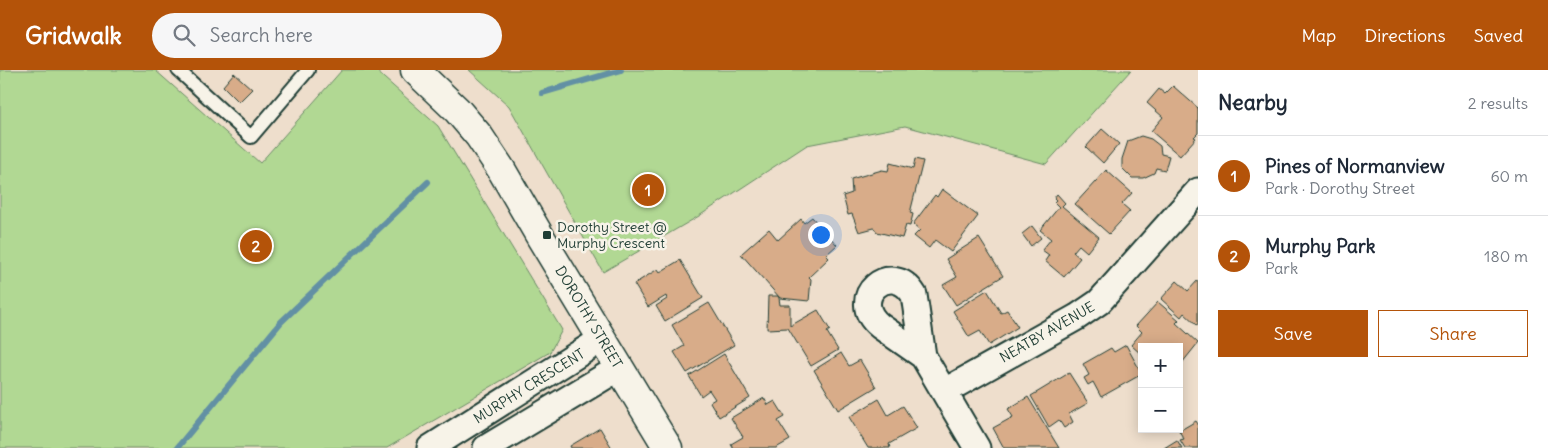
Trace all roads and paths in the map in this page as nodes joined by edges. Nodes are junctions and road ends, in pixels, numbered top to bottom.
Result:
1 (178, 70) edge
2 (308, 70) edge
3 (415, 70) edge
4 (1198, 191) edge
5 (602, 339) junction
6 (923, 356) dead end
7 (619, 368) junction
8 (945, 391) junction
9 (430, 448) edge
10 (486, 448) edge
11 (668, 448) edge
12 (977, 448) edge

1 - 2 lane
3 - 5 street, DOROTHY STREET
4 - 8 street, NEATBY AVENUE
5 - 7 street, DOROTHY STREET
5 - 9 street, MURPHY CRESCENT
6 - 8 street
7 - 10 street
7 - 11 street, DOROTHY STREET
8 - 12 street

